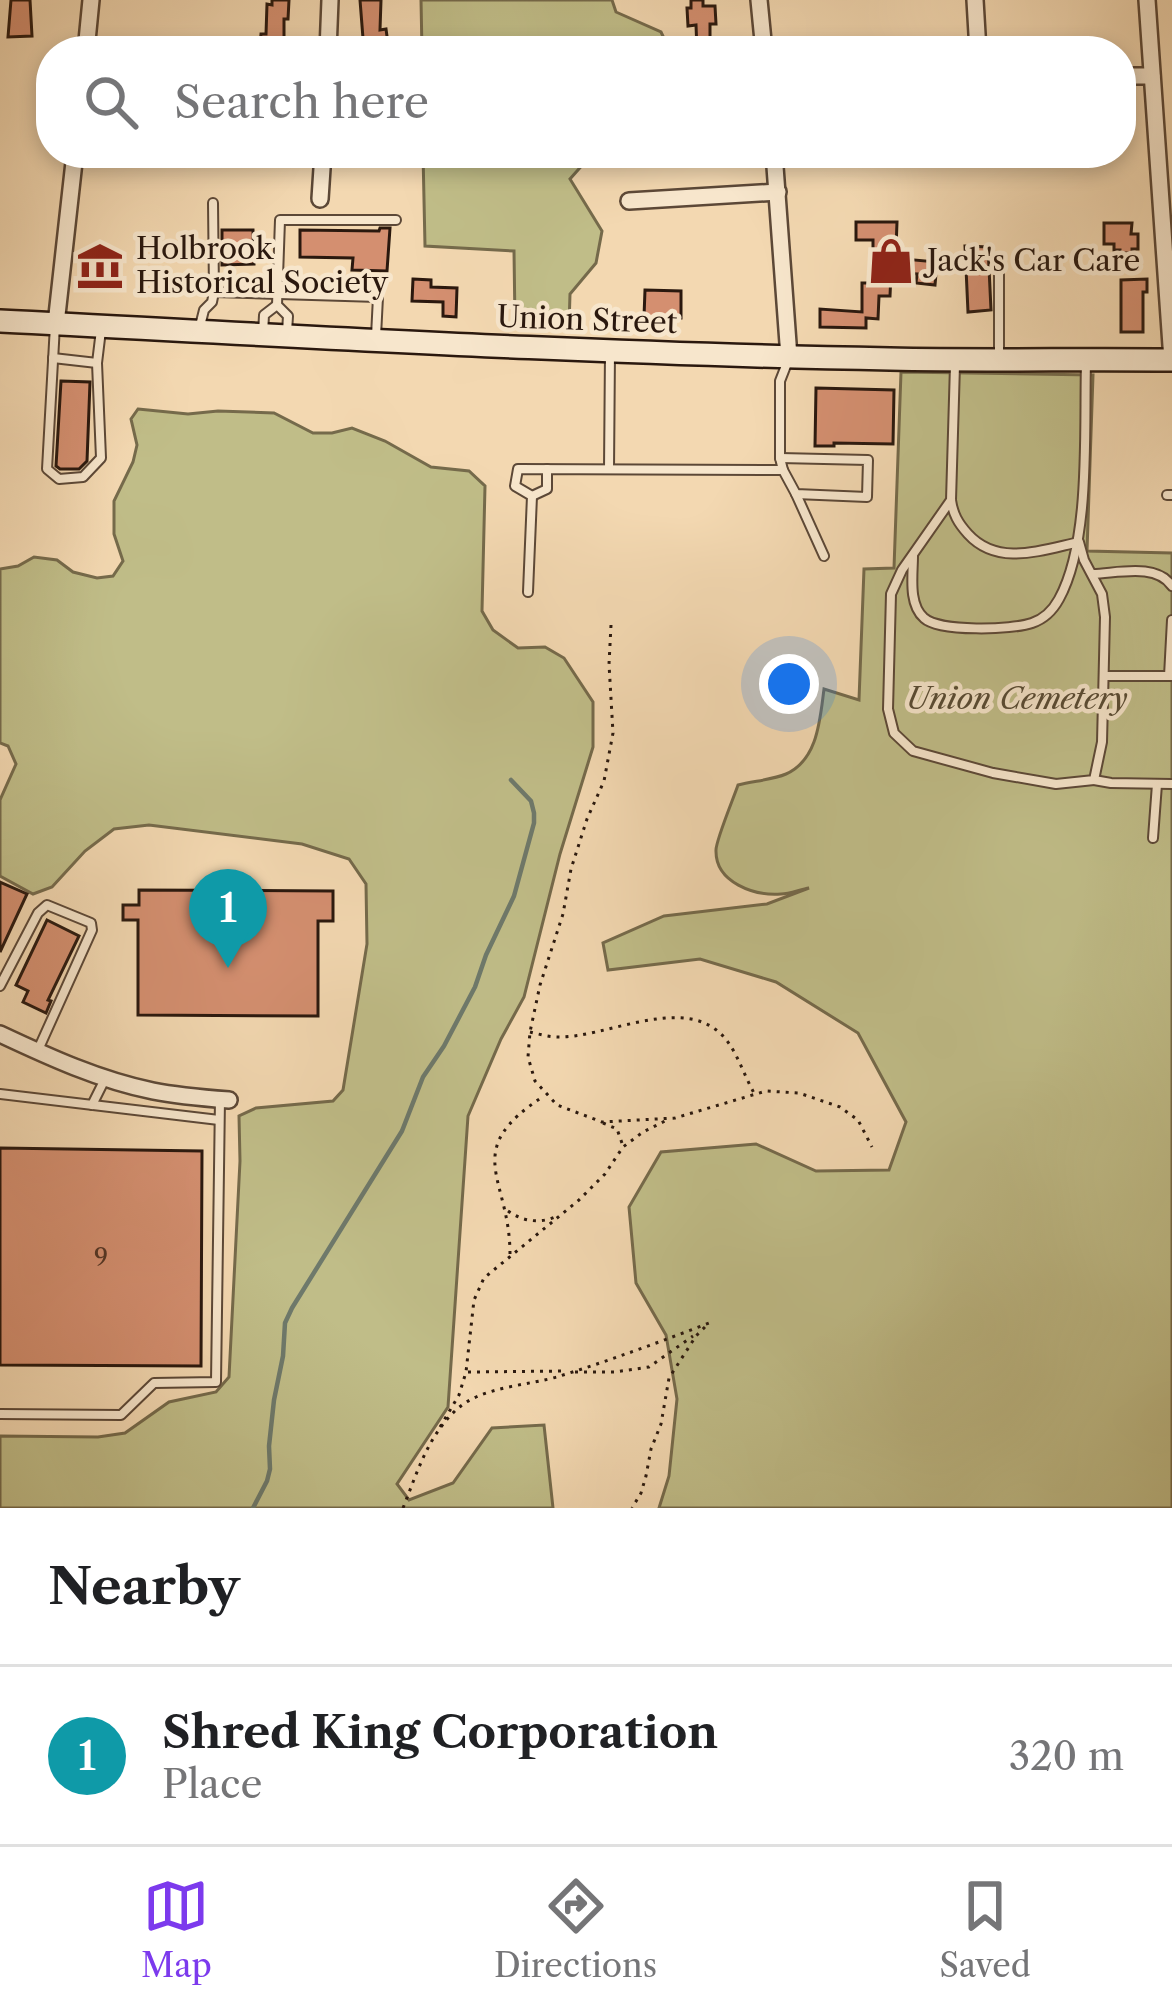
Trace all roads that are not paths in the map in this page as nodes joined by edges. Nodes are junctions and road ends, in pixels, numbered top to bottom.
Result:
1 (91, 0) edge
2 (330, 0) edge
3 (759, 0) edge
4 (975, 0) edge
5 (1148, 0) edge
6 (87, 36) edge
7 (329, 36) edge
8 (763, 36) edge
9 (977, 36) edge
10 (1136, 76) edge
11 (1152, 76) junction
12 (73, 168) edge
13 (321, 168) edge
14 (776, 168) edge
15 (778, 192) junction
16 (320, 200) dead end
17 (629, 201) dead end
18 (213, 203) dead end
19 (396, 220) dead end
20 (999, 257) dead end
21 (214, 292) junction
22 (277, 292) junction
23 (277, 304) junction
24 (56, 324) junction
25 (1, 326) edge
26 (102, 326) junction
27 (199, 332) junction
28 (263, 336) junction
29 (287, 338) junction
30 (376, 343) junction
31 (610, 351) junction
32 (789, 356) junction
33 (52, 358) junction
34 (955, 359) junction
35 (999, 359) junction
36 (1087, 359) junction
37 (1172, 360) edge
38 (97, 363) junction
39 (780, 458) junction
40 (547, 469) junction
41 (609, 469) junction
42 (783, 470) junction
43 (796, 494) junction
44 (532, 496) junction
45 (951, 500) junction
46 (1079, 542) junction
47 (913, 555) junction
48 (824, 556) dead end
49 (1094, 574) junction
50 (1172, 586) edge
51 (528, 592) dead end
52 (1172, 620) edge
53 (1104, 676) junction
54 (1171, 676) edge
55 (1094, 780) junction
56 (1157, 784) junction
57 (1172, 784) edge
58 (1153, 838) dead end
59 (0, 986) edge
60 (0, 1034) edge
61 (37, 1052) junction
62 (105, 1078) junction
63 (0, 1094) edge
64 (224, 1099) joint
65 (92, 1105) junction
66 (219, 1120) junction
67 (0, 1414) edge

1 - 6 street
2 - 7 street
3 - 8 street
4 - 9 street
5 - 11 street
10 - 11 street
11 - 37 street
12 - 24 street
13 - 16 street
14 - 15 street
15 - 17 street
15 - 32 street
18 - 21 lane
19 - 22 lane
20 - 35 lane
21 - 22 lane
21 - 27 lane
22 - 23 lane
22 - 30 lane
23 - 28 lane
23 - 29 lane
24 - 25 main road, Union Street
24 - 26 main road, Union Street
24 - 33 lane
26 - 27 main road, Union Street
26 - 38 lane
27 - 28 main road, Union Street
28 - 29 main road, Union Street
29 - 30 main road, Union Street
30 - 31 main road, Union Street
31 - 32 main road, Union Street
31 - 41 lane
32 - 34 main road, Union Street
32 - 39 lane
33 - 38 lane
33 - 38 lane
34 - 35 main road, Union Street
34 - 45 lane
35 - 36 main road, Union Street
36 - 37 main road, Union Street
36 - 46 lane
39 - 42 lane
39 - 43 lane
40 - 41 lane
40 - 44 lane
40 - 44 lane
41 - 42 lane
42 - 43 lane
43 - 48 lane
44 - 51 lane
45 - 46 lane
45 - 47 lane
46 - 47 lane
46 - 49 lane
47 - 55 lane
49 - 50 lane
49 - 53 lane
52 - 54 lane
53 - 54 lane
53 - 55 lane
55 - 56 lane
56 - 57 lane
56 - 58 lane
59 - 61 lane
60 - 61 street
61 - 62 street
62 - 64 street
62 - 65 lane
63 - 65 lane
64 - 66 lane
65 - 66 lane
66 - 67 lane

